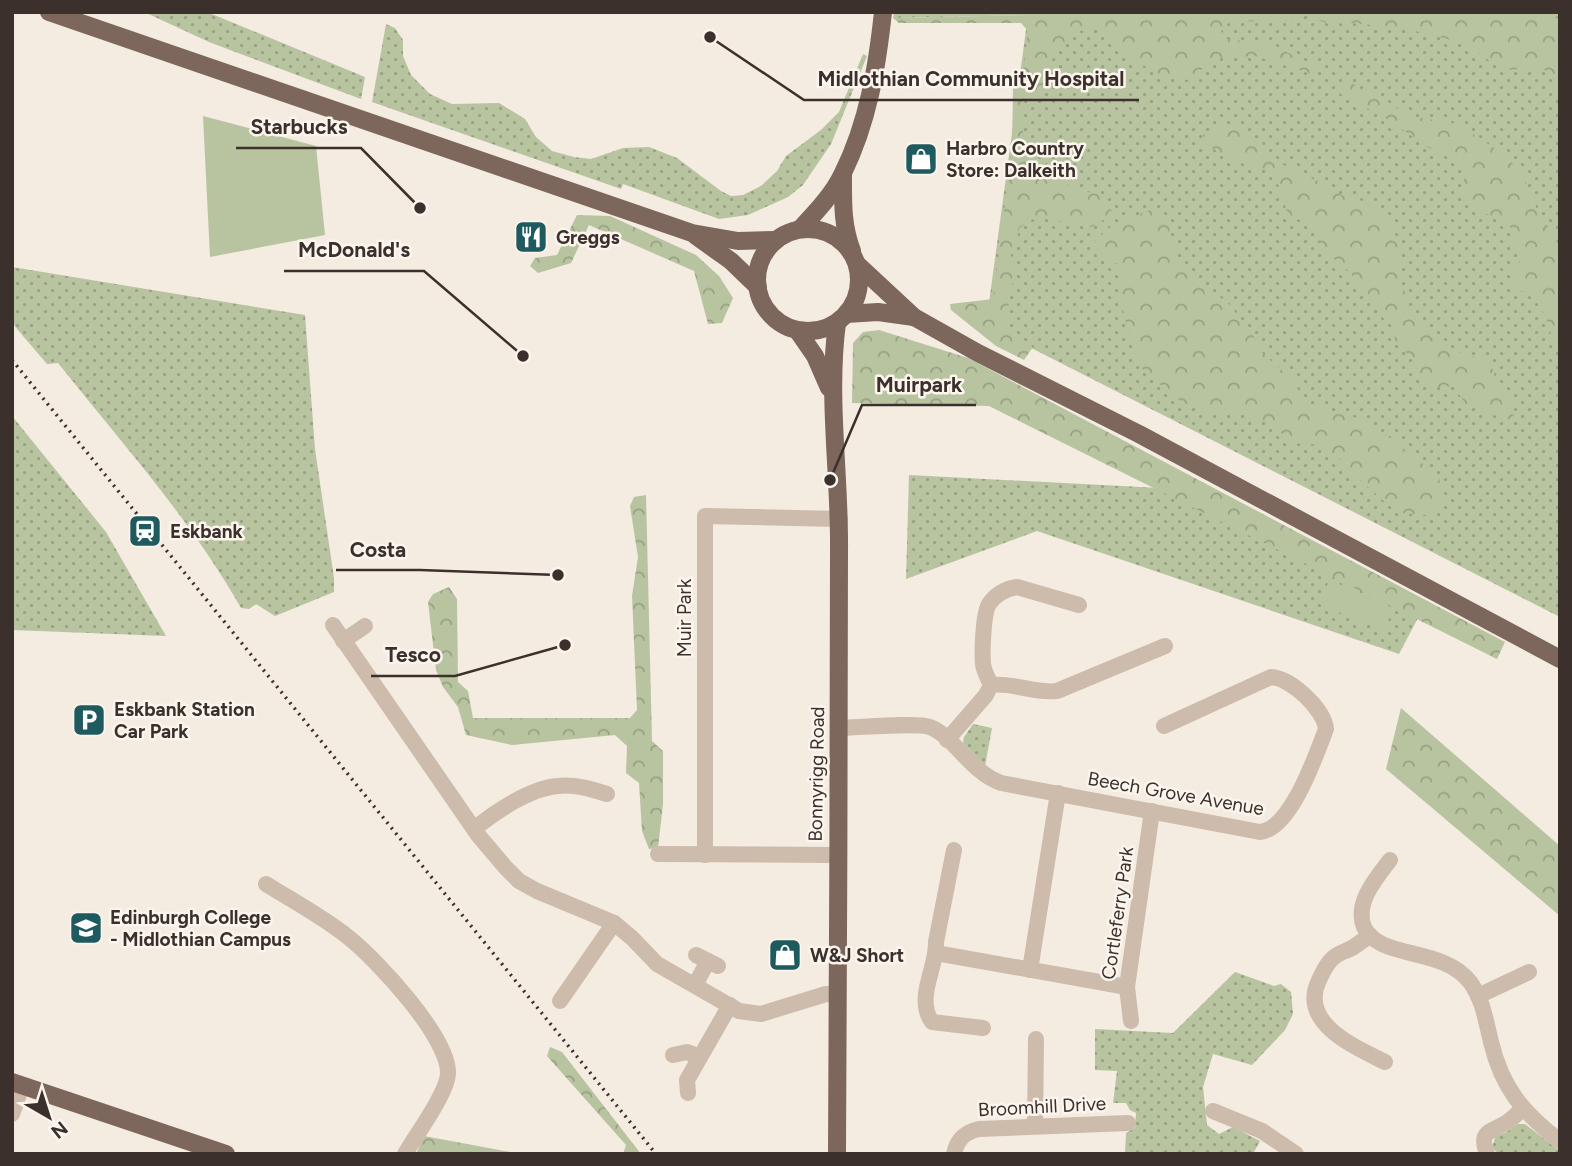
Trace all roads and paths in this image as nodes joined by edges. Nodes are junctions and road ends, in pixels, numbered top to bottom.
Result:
1 (49, 12) edge
2 (883, 12) edge
3 (843, 175) junction
4 (801, 229) junction
5 (692, 233) junction
6 (775, 240) junction
7 (855, 259) junction
8 (758, 288) junction
9 (914, 317) junction
10 (841, 319) junction
11 (797, 330) junction
12 (832, 394) junction
13 (840, 519) junction
14 (1079, 605) dead end
15 (333, 625) dead end
16 (365, 626) dead end
17 (343, 640) junction
18 (1165, 646) dead end
19 (1560, 659) edge
20 (990, 685) junction
21 (1171, 718) dead end
22 (838, 728) junction
23 (947, 740) junction
24 (1058, 793) junction
25 (607, 794) dead end
26 (1152, 811) junction
27 (474, 830) junction
28 (658, 855) dead end
29 (705, 855) junction
30 (837, 855) junction
31 (949, 858) dead end
32 (1390, 860) dead end
33 (266, 884) dead end
34 (614, 923) junction
35 (1370, 936) junction
36 (936, 953) junction
37 (708, 961) dead end
38 (1030, 970) junction
39 (1529, 972) dead end
40 (695, 985) junction
41 (1127, 987) junction
42 (838, 994) junction
43 (1478, 996) junction
44 (560, 1001) dead end
45 (730, 1005) junction
46 (1131, 1021) dead end
47 (983, 1028) dead end
48 (1039, 1043) dead end
49 (673, 1055) dead end
50 (699, 1057) junction
51 (1385, 1062) dead end
52 (17, 1084) edge
53 (688, 1093) dead end
54 (1523, 1109) junction
55 (12, 1114) edge
56 (1221, 1118) dead end
57 (1128, 1123) dead end
58 (1035, 1126) junction
59 (1560, 1141) edge
60 (226, 1154) edge
61 (405, 1154) edge
62 (837, 1154) edge
63 (954, 1154) edge
64 (1296, 1154) edge
65 (1488, 1154) edge

1 - 5 main road
2 - 3 main road
3 - 4 main road
3 - 7 main road
4 - 6 main road
4 - 7 main road
5 - 6 main road
5 - 8 main road
6 - 8 main road
7 - 9 main road
7 - 10 main road
8 - 11 main road
9 - 10 main road
9 - 19 main road
10 - 11 main road
10 - 12 main road, Bonnyrigg Road
11 - 12 main road, Bonnyrigg Road
12 - 13 main road, Bonnyrigg Road
13 - 22 main road, Bonnyrigg Road
13 - 29 street, Muir Park
14 - 20 street
15 - 17 street
16 - 17 street
17 - 27 street
18 - 20 street
20 - 23 street
21 - 26 street, Beech Grove Avenue
22 - 23 street, Beech Grove Avenue
22 - 30 main road, Bonnyrigg Road
23 - 24 street, Beech Grove Avenue
24 - 26 street, Beech Grove Avenue
24 - 38 street
25 - 27 street
26 - 41 street, Cortleferry Park
27 - 34 street
28 - 29 street
29 - 30 street
30 - 42 main road, Bonnyrigg Road
31 - 36 street
32 - 35 street
33 - 61 street
34 - 40 street
34 - 44 street
35 - 43 street
35 - 51 street
36 - 38 street
36 - 47 street
37 - 40 street
38 - 41 street
39 - 43 street
40 - 45 street
41 - 46 street, Cortleferry Park
42 - 45 street
42 - 62 main road, Bonnyrigg Road
43 - 54 street
45 - 50 street
48 - 58 street
49 - 50 street
50 - 53 street
52 - 55 street
52 - 60 main road
54 - 59 street
54 - 65 street
56 - 64 street
57 - 58 street, Broomhill Drive
58 - 63 street, Broomhill Drive

